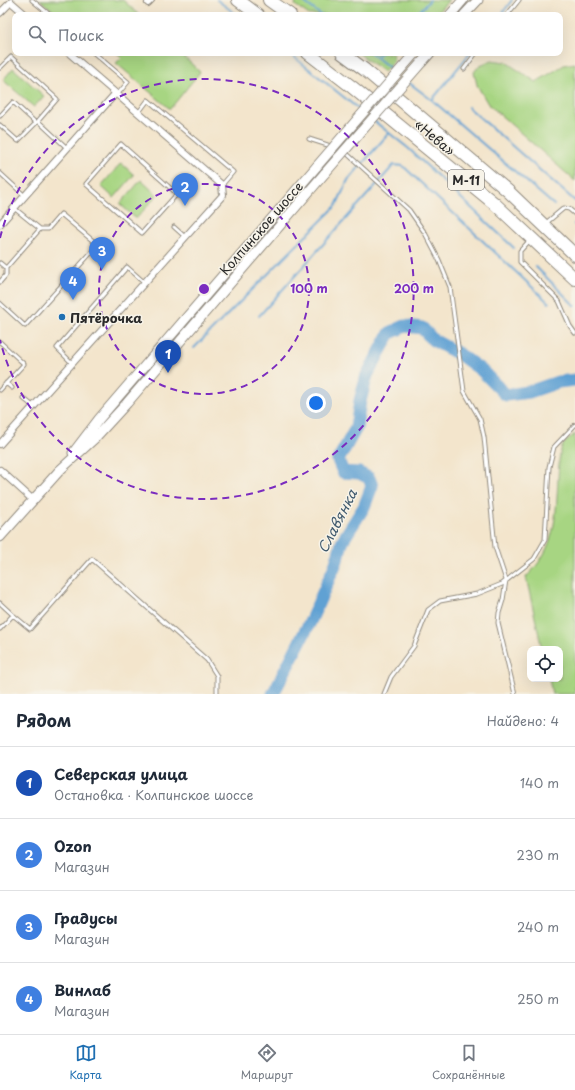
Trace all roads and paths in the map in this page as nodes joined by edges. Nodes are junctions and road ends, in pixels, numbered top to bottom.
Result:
1 (32, 0) edge
2 (238, 0) edge
3 (269, 0) edge
4 (463, 0) edge
5 (478, 0) edge
6 (519, 0) edge
7 (12, 1) edge
8 (23, 12) edge
9 (46, 12) edge
10 (254, 12) edge
11 (286, 12) edge
12 (453, 12) edge
13 (467, 12) edge
14 (509, 12) edge
15 (0, 13) edge
16 (72, 56) edge
17 (98, 56) edge
18 (312, 56) edge
19 (346, 56) edge
20 (412, 56) edge
21 (427, 56) edge
22 (474, 56) edge
23 (0, 68) edge
24 (464, 69) dead end
25 (116, 94) junction
26 (139, 112) junction
27 (0, 116) edge
28 (37, 122) junction
29 (0, 125) edge
30 (309, 140) dead end
31 (67, 148) junction
32 (0, 173) edge
33 (222, 185) junction
34 (25, 196) junction
35 (14, 208) junction
36 (159, 214) junction
37 (575, 214) edge
38 (163, 217) dead end
39 (0, 224) edge
40 (544, 225) junction
41 (174, 227) dead end
42 (40, 229) junction
43 (184, 236) junction
44 (531, 238) junction
45 (575, 255) edge
46 (0, 263) edge
47 (6, 268) junction
48 (575, 279) edge
49 (0, 282) edge
50 (144, 282) junction
51 (0, 304) edge
52 (575, 333) edge
53 (0, 342) edge
54 (72, 363) junction
55 (6, 383) junction
56 (12, 388) dead end
57 (0, 390) edge
58 (23, 398) dead end
59 (33, 406) junction
60 (575, 425) edge
61 (0, 444) edge
62 (0, 470) edge
63 (60, 470) junction
64 (33, 500) junction
65 (0, 537) edge
66 (506, 580) junction
67 (0, 603) edge
68 (13, 615) junction
69 (0, 629) edge
70 (217, 694) edge
71 (384, 694) edge
72 (515, 694) edge

1 - 9 lane
2 - 10 highway
3 - 11 highway
4 - 12 main road
5 - 13 main road
6 - 14 lane
7 - 8 street
7 - 15 street
16 - 25 street
17 - 25 lane
18 - 44 highway, «Нева» / М-11
19 - 40 highway, «Нева» / М-11
20 - 63 main road, Колпинское шоссе, bridge
21 - 63 main road, Колпинское шоссе, bridge
22 - 24 lane
23 - 28 lane
25 - 26 street
25 - 31 street
26 - 33 street
26 - 33 lane
27 - 28 lane
28 - 29 lane
28 - 31 lane
30 - 66 lane
31 - 34 street
32 - 34 lane
33 - 43 street
34 - 35 street
35 - 39 street
35 - 42 lane
36 - 36 lane
36 - 38 lane
37 - 40 lane
40 - 45 highway, «Нева» / М-11
41 - 43 lane
42 - 47 lane
42 - 51 lane
43 - 50 street
44 - 48 highway, «Нева» / М-11
44 - 52 lane
46 - 47 lane
47 - 49 lane
50 - 54 street
50 - 54 lane
53 - 55 lane
54 - 59 street
55 - 56 lane
55 - 57 lane
58 - 59 lane
59 - 61 street
60 - 66 lane
62 - 64 street
63 - 64 main road, Колпинское шоссе
64 - 65 main road, Колпинское шоссе
66 - 71 lane
66 - 72 lane
67 - 68 lane
68 - 69 lane
68 - 70 lane

